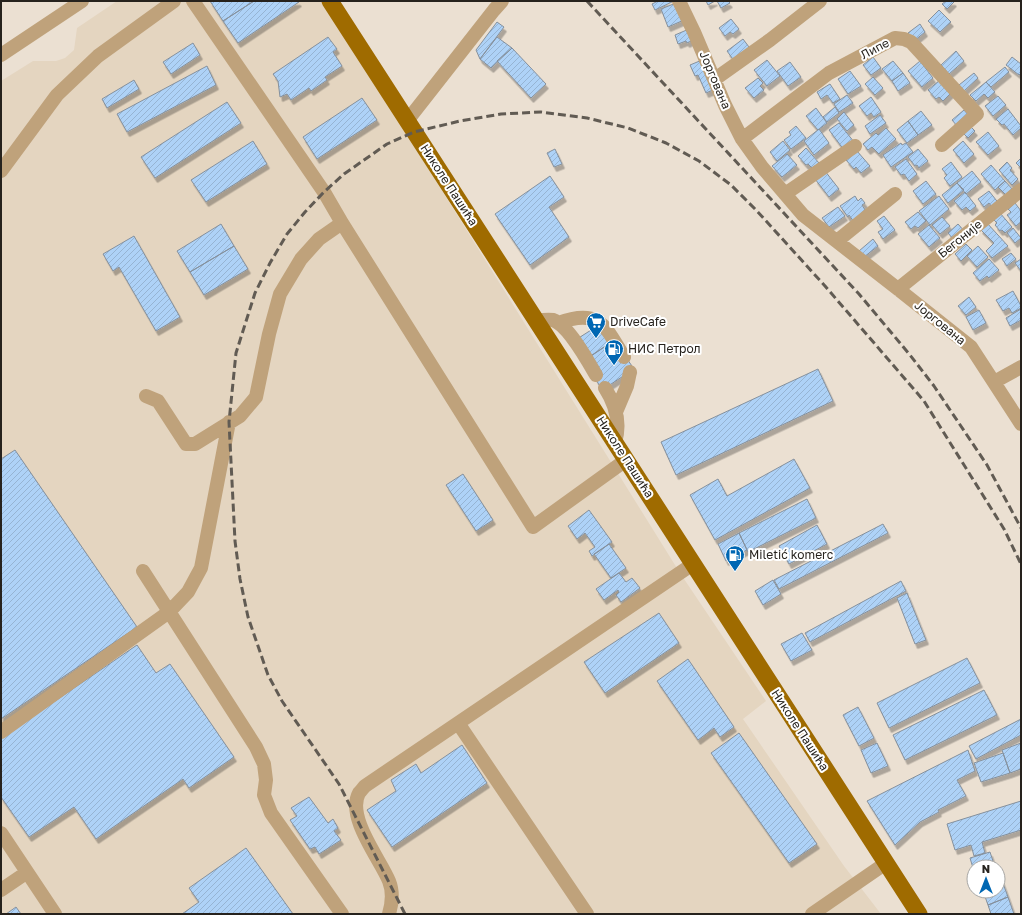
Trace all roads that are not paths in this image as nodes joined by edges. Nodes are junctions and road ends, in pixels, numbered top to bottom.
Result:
1 (82, 1) edge
2 (174, 1) edge
3 (193, 1) edge
4 (330, 1) edge
5 (502, 1) edge
6 (679, 1) edge
7 (820, 1) edge
8 (1, 55) edge
9 (714, 79) junction
10 (407, 121) junction
11 (742, 139) junction
12 (942, 145) dead end
13 (855, 146) dead end
14 (1, 171) edge
15 (1021, 190) edge
16 (785, 194) junction
17 (895, 194) dead end
18 (342, 223) junction
19 (837, 241) junction
20 (898, 289) junction
21 (537, 321) junction
22 (558, 323) junction
23 (624, 357) dead end
24 (1021, 367) edge
25 (630, 372) dead end
26 (596, 375) dead end
27 (994, 382) junction
28 (605, 388) dead end
29 (146, 396) dead end
30 (616, 412) junction
31 (229, 422) junction
32 (1021, 424) edge
33 (615, 443) junction
34 (626, 460) junction
35 (693, 564) junction
36 (143, 571) dead end
37 (169, 612) junction
38 (458, 723) junction
39 (1, 732) edge
40 (1, 833) edge
41 (886, 863) junction
42 (26, 872) junction
43 (1, 890) edge
44 (55, 914) edge
45 (342, 914) edge
46 (389, 914) edge
47 (586, 914) edge
48 (812, 914) edge
49 (919, 914) edge

1 - 8 street
2 - 14 street
3 - 18 street
4 - 10 main road, Николе Пашића
5 - 10 street
6 - 9 street, Јоргована
7 - 9 street
9 - 11 street, Јоргована
10 - 21 main road, Николе Пашића
11 - 12 street, Липе
11 - 16 street, Јоргована
13 - 16 street
15 - 20 street, Бегоније
16 - 19 street, Јоргована
17 - 19 street
18 - 31 street
18 - 34 street
19 - 20 street, Јоргована
20 - 27 street, Јоргована
21 - 22 street
21 - 33 main road, Николе Пашића
22 - 23 street
22 - 26 street
24 - 27 street
25 - 30 street
27 - 32 street, Јоргована
28 - 30 street
29 - 31 street
30 - 33 street
31 - 37 street
33 - 34 main road, Николе Пашића
34 - 35 main road, Николе Пашића
35 - 38 street
35 - 41 main road, Николе Пашића
36 - 37 street
37 - 39 street
37 - 45 street
38 - 46 street
38 - 47 street
40 - 42 street
41 - 48 street
41 - 49 main road, Николе Пашића
42 - 43 street
42 - 44 street

